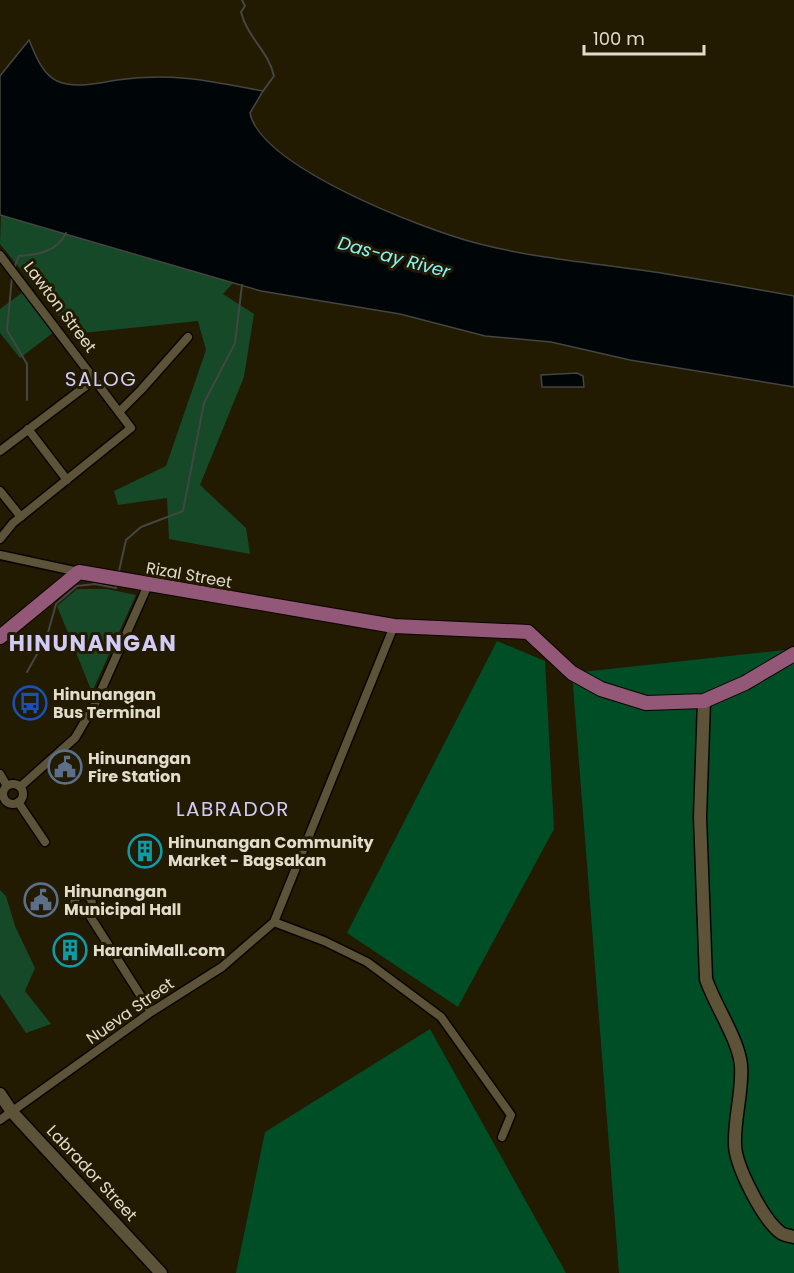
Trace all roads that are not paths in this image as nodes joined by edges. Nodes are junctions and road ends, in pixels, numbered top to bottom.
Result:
1 (0, 255) edge
2 (7, 262) junction
3 (0, 269) edge
4 (188, 337) dead end
5 (95, 379) junction
6 (119, 412) junction
7 (28, 429) junction
8 (0, 451) edge
9 (67, 480) junction
10 (0, 491) edge
11 (21, 517) junction
12 (0, 539) edge
13 (0, 555) edge
14 (79, 572) junction
15 (148, 585) junction
16 (394, 626) junction
17 (0, 637) edge
18 (794, 654) edge
19 (704, 701) junction
20 (0, 774) edge
21 (7, 786) junction
22 (20, 787) junction
23 (2, 800) edge
24 (18, 802) junction
25 (45, 842) dead end
26 (88, 913) dead end
27 (274, 922) junction
28 (151, 1012) junction
29 (0, 1094) edge
30 (12, 1112) junction
31 (0, 1120) edge
32 (502, 1137) dead end
33 (794, 1237) edge
34 (161, 1273) edge

1 - 2 street, Lawton Street
2 - 3 street
2 - 5 street, Lawton Street
4 - 6 street
5 - 6 street, Lawton Street
5 - 7 street
6 - 9 street, Lawton Street
7 - 8 street
7 - 9 street
9 - 11 street
10 - 11 street
11 - 12 street
13 - 14 street
14 - 15 main road, Rizal Street
14 - 17 main road
15 - 16 main road, Rizal Street
15 - 22 street
16 - 19 main road, Rizal Street
16 - 27 street
18 - 19 main road
19 - 33 street
20 - 21 street
21 - 22 street
21 - 23 street
22 - 24 street
23 - 24 street
24 - 25 street
26 - 28 street
27 - 28 street, Nueva Street
27 - 32 street
28 - 30 street, Nueva Street
29 - 30 street, Labrador Street
30 - 31 street, Nueva Street
30 - 34 street, Labrador Street

